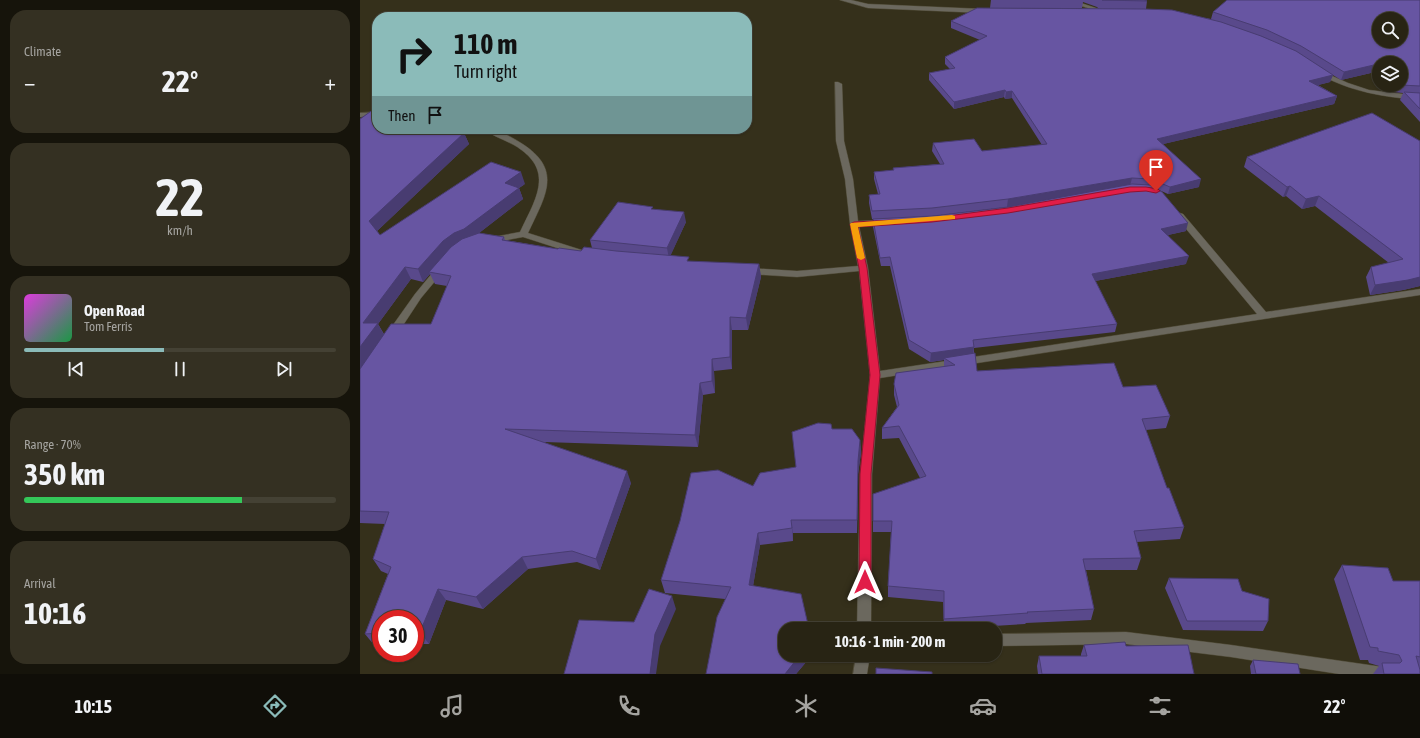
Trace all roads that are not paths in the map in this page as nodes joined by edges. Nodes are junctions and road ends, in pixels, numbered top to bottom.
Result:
1 (843, 0) edge
2 (1066, 0) edge
3 (990, 12) edge
4 (1080, 12) edge
5 (1317, 70) edge
6 (838, 84) dead end
7 (1420, 98) edge
8 (372, 114) edge
9 (360, 115) edge
10 (498, 134) edge
11 (1174, 209) edge
12 (893, 222) edge
13 (854, 224) junction
14 (523, 234) junction
15 (481, 242) edge
16 (596, 256) edge
17 (448, 260) edge
18 (863, 268) junction
19 (741, 270) edge
20 (1420, 292) edge
21 (1264, 316) junction
22 (387, 341) edge
23 (875, 375) junction
24 (864, 622) edge
25 (1002, 640) edge
26 (861, 662) edge
27 (860, 674) edge
28 (1383, 674) edge

1 - 3 street
2 - 4 street
5 - 7 street
6 - 13 street
8 - 9 street
10 - 14 street
11 - 21 street
12 - 13 street
13 - 18 street
14 - 15 street
14 - 16 street
17 - 22 street
18 - 19 street
18 - 23 street
20 - 21 street
21 - 23 street
23 - 24 street
25 - 28 street
26 - 27 street

